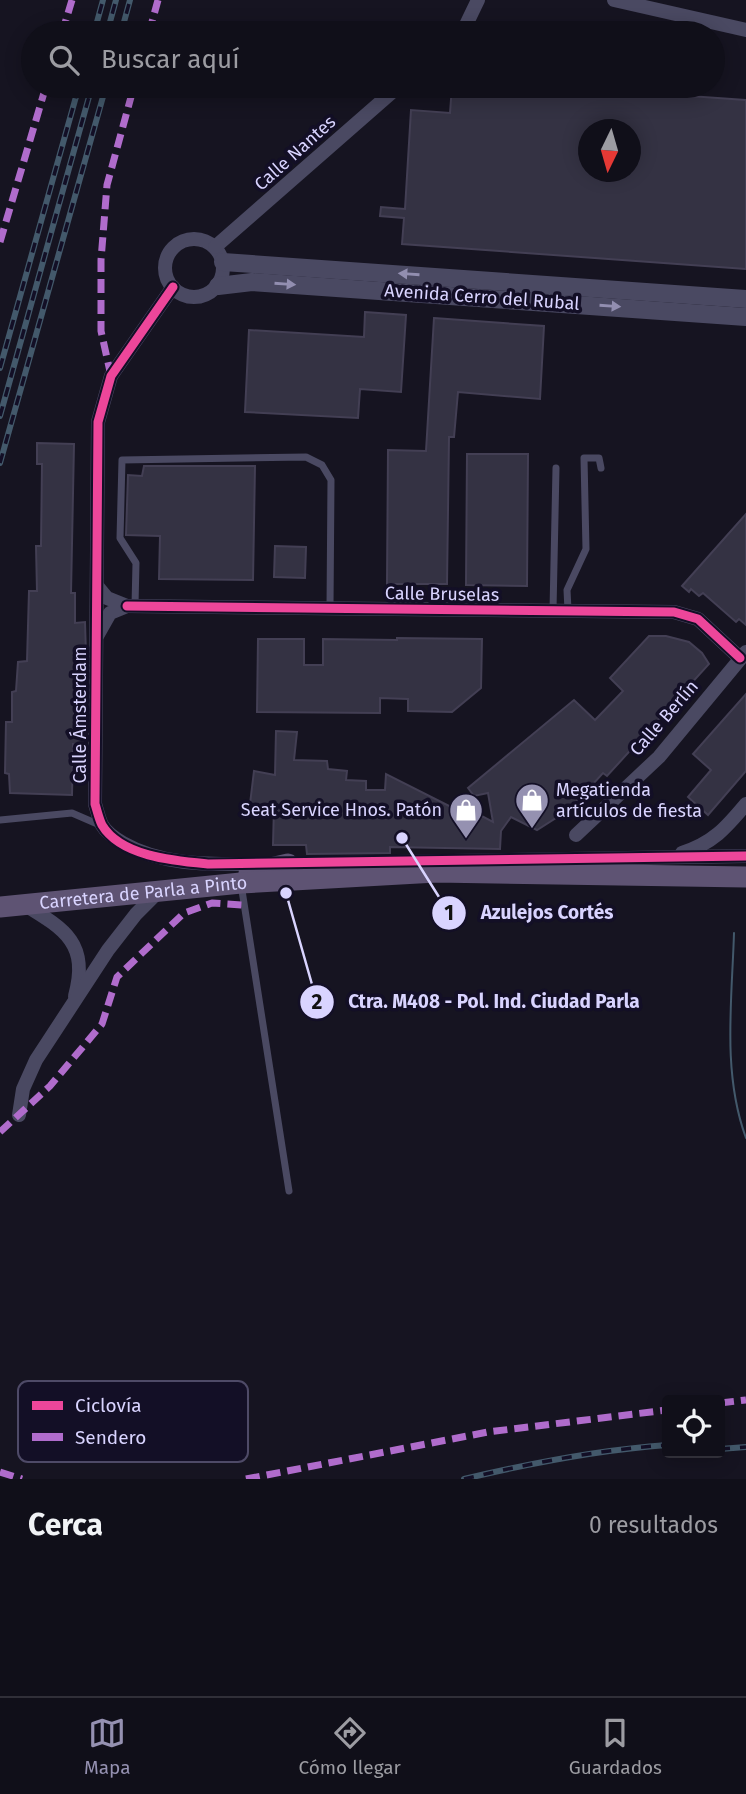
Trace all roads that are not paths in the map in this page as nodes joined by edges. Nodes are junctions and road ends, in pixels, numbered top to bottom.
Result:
1 (478, 0) edge
2 (614, 0) edge
3 (688, 0) edge
4 (683, 15) junction
5 (468, 21) edge
6 (708, 21) edge
7 (725, 25) edge
8 (746, 30) edge
9 (386, 98) edge
10 (219, 255) junction
11 (218, 286) junction
12 (173, 288) junction
13 (746, 299) edge
14 (746, 317) edge
15 (556, 468) dead end
16 (601, 468) dead end
17 (97, 586) junction
18 (131, 606) junction
19 (330, 608) junction
20 (561, 611) junction
21 (97, 638) junction
22 (743, 654) edge
23 (746, 804) edge
24 (0, 820) edge
25 (102, 826) junction
26 (576, 835) dead end
27 (671, 856) junction
28 (746, 856) edge
29 (288, 864) junction
30 (746, 877) edge
31 (241, 883) junction
32 (167, 891) junction
33 (25, 905) junction
34 (0, 907) edge
35 (72, 1008) junction
36 (19, 1115) dead end
37 (289, 1191) dead end

1 - 5 street
2 - 4 street
3 - 4 street
4 - 6 street
7 - 8 street
9 - 10 street, Calle Nantes
10 - 11 street
10 - 12 street
13 -> 10 street, Avenida Cerro del Rubal
11 - 12 street
11 -> 14 street, Avenida Cerro del Rubal
12 - 17 street, Calle Ámsterdam
15 - 20 lane
16 - 20 lane
17 - 18 street
17 - 21 street, Calle Ámsterdam
18 - 19 street, Calle Bruselas
18 - 19 lane
18 - 21 street
19 - 20 street, Calle Bruselas
20 - 22 street, Calle Bruselas
21 - 25 street, Calle Ámsterdam
22 - 26 street, Calle Berlín
23 - 27 street
24 - 25 lane
25 - 29 street
27 - 28 street
27 - 29 street
29 - 32 main road
30 - 31 main road, Carretera de Parla a Pinto
31 - 32 main road, Carretera de Parla a Pinto
31 - 37 lane
32 - 33 main road, Carretera de Parla a Pinto
32 - 35 street
33 - 34 main road, Carretera de Parla a Pinto
33 - 35 street
35 - 36 street

